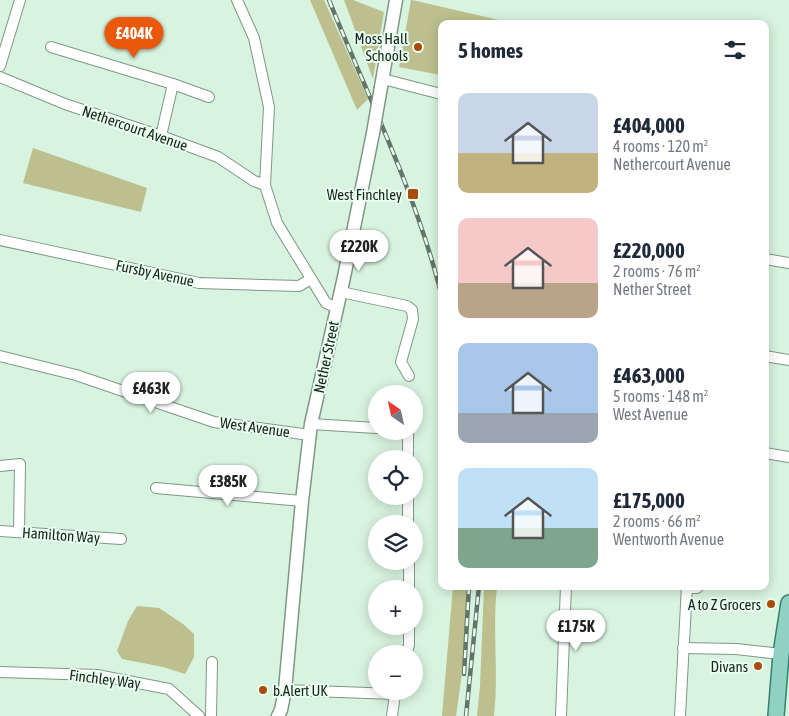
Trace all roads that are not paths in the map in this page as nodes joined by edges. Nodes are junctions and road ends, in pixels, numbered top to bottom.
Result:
1 (20, 0) edge
2 (396, 0) edge
3 (239, 5) edge
4 (51, 47) dead end
5 (0, 66) edge
6 (0, 77) edge
7 (382, 83) junction
8 (173, 84) junction
9 (438, 93) edge
10 (209, 97) dead end
11 (161, 136) junction
12 (265, 185) junction
13 (0, 240) edge
14 (769, 260) edge
15 (789, 263) edge
16 (311, 279) junction
17 (341, 292) junction
18 (337, 308) junction
19 (0, 356) edge
20 (769, 357) edge
21 (789, 360) edge
22 (409, 376) dead end
23 (368, 428) edge
24 (310, 429) junction
25 (769, 454) edge
26 (789, 457) edge
27 (0, 466) edge
28 (156, 488) dead end
29 (302, 501) junction
30 (0, 531) edge
31 (19, 532) junction
32 (121, 539) dead end
33 (566, 590) edge
34 (687, 590) edge
35 (789, 603) edge
36 (683, 648) junction
37 (781, 654) junction
38 (212, 662) dead end
39 (0, 672) edge
40 (285, 690) junction
41 (368, 692) edge
42 (395, 700) edge
43 (199, 716) edge
44 (211, 716) edge
45 (278, 716) edge
46 (392, 716) edge
47 (561, 716) edge
48 (680, 716) edge
49 (776, 716) edge

1 - 5 street
2 - 7 street, Nether Street
3 - 12 street
4 - 8 street
6 - 11 street, Nethercourt Avenue
7 - 9 street
7 - 17 street, Nether Street, bridge
8 - 10 street
8 - 11 street
11 - 12 street, Nethercourt Avenue
12 - 16 street
13 - 16 street, Fursby Avenue
14 - 15 street
16 - 18 street
17 - 18 street, Nether Street
17 - 22 street
18 - 24 street, Nether Street
19 - 24 street, West Avenue
20 - 21 street
23 - 24 street, West Avenue
24 - 29 street, Nether Street
25 - 26 street
27 - 31 street
28 - 29 street
29 - 40 street, Nether Street
30 - 31 street, Hamilton Way
31 - 32 street, Hamilton Way
33 - 47 street
34 - 36 street
35 - 37 main road
36 - 37 street
36 - 48 street
37 - 49 main road
38 - 44 street
39 - 43 street, Finchley Way
40 - 41 street
40 - 45 street, Nether Street
42 - 46 street

